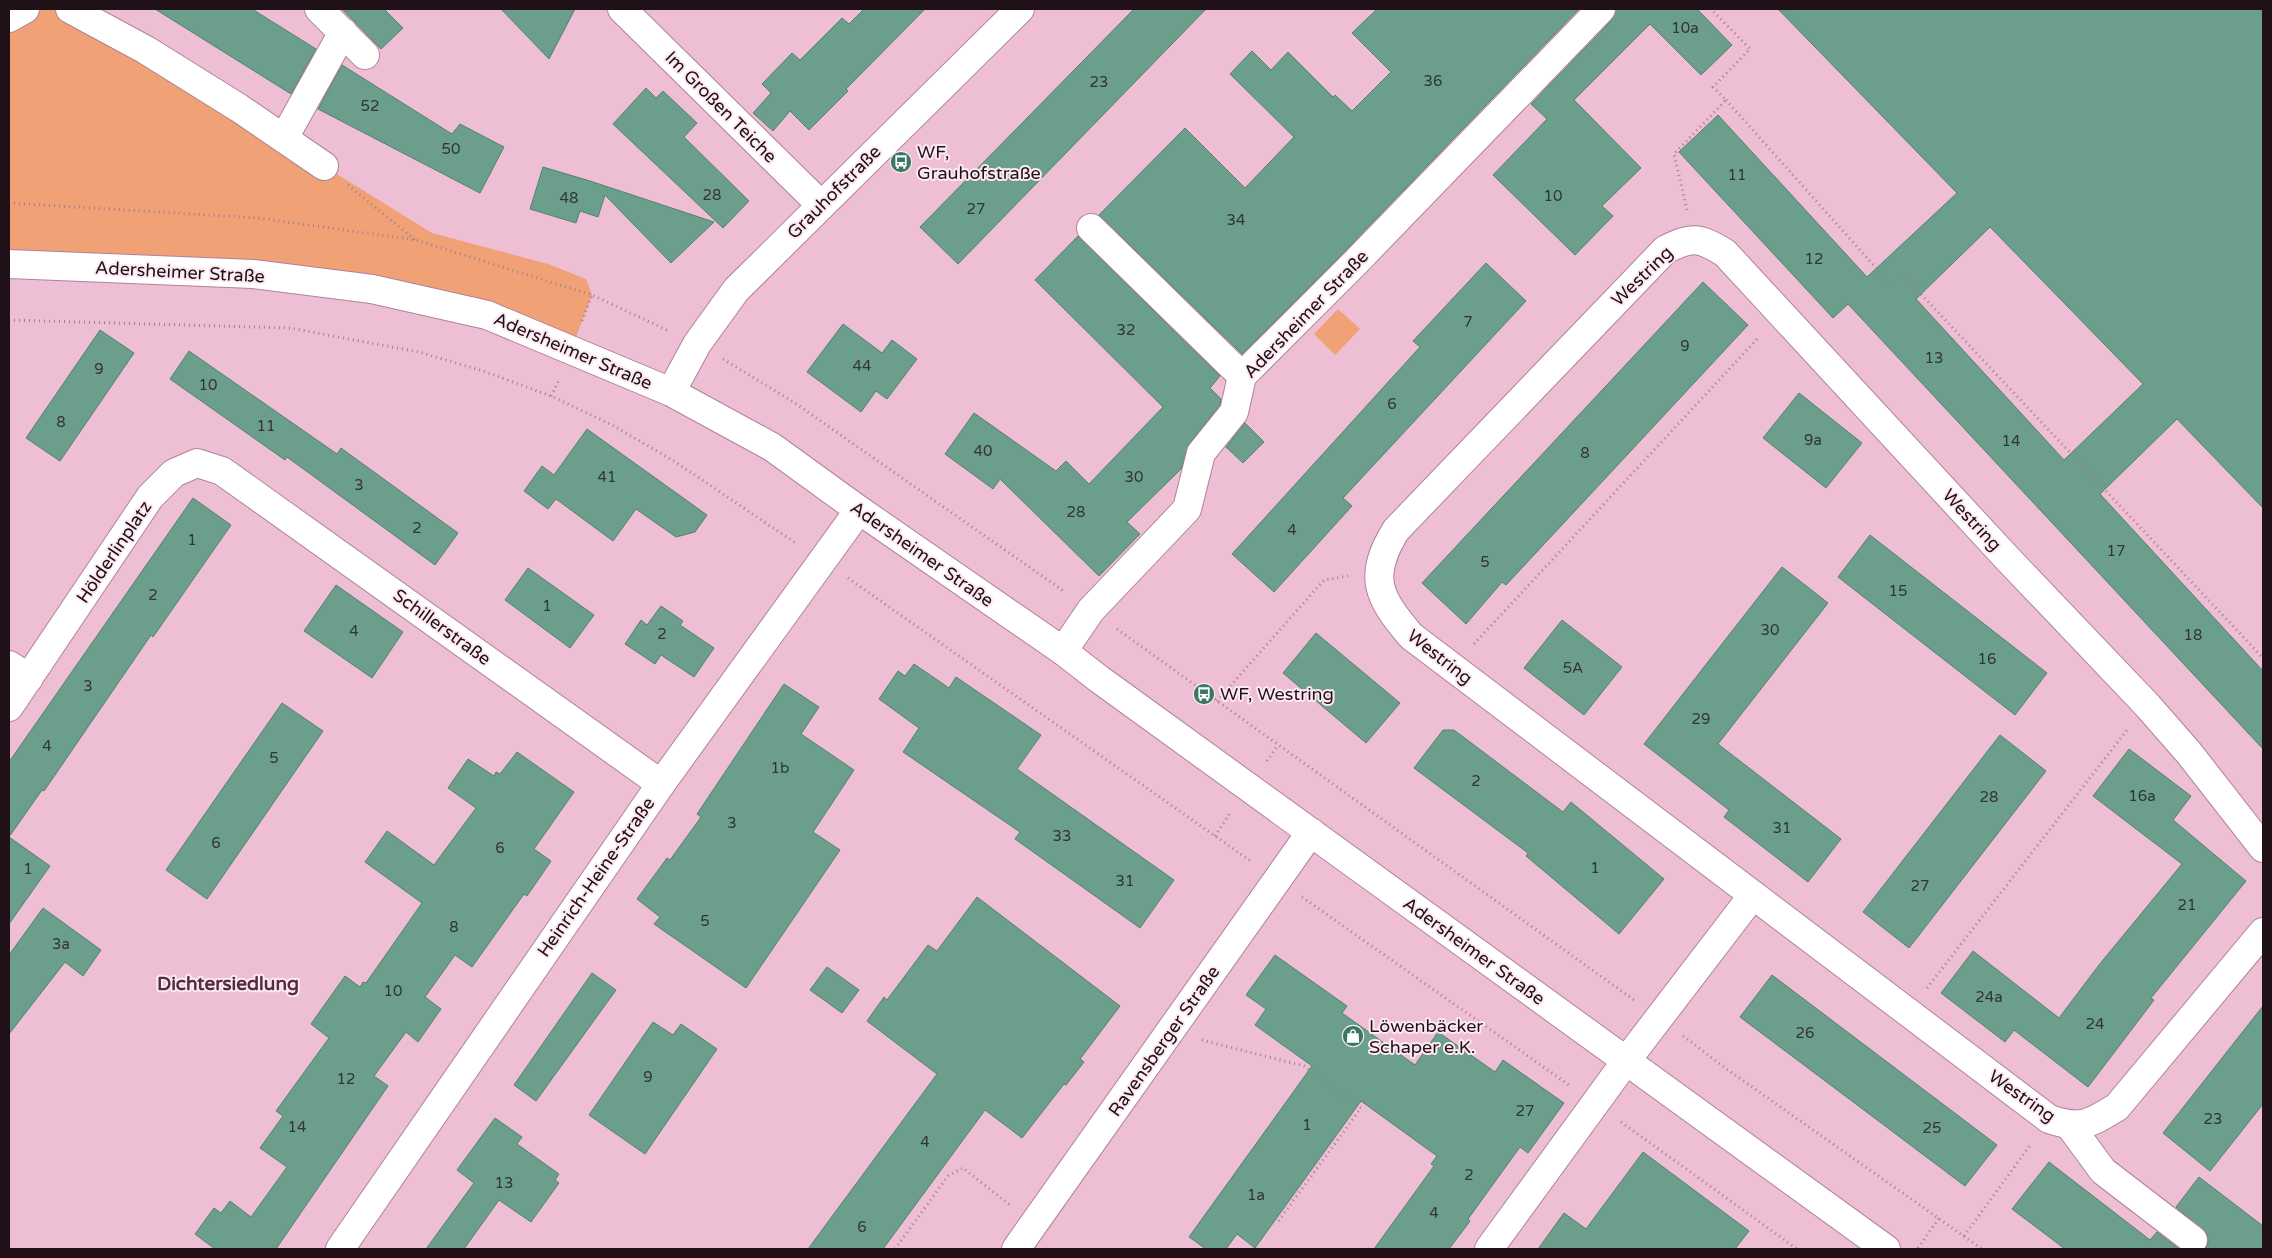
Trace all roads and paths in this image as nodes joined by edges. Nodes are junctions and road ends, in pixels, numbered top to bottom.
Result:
1 (24, 9) edge
2 (70, 9) edge
3 (319, 9) edge
4 (622, 9) edge
5 (1020, 9) edge
6 (1601, 9) edge
7 (1711, 9) edge
8 (9, 18) edge
9 (343, 32) junction
10 (365, 54) dead end
11 (1726, 100) junction
12 (284, 138) junction
13 (324, 166) joint
14 (821, 205) junction
15 (1091, 228) dead end
16 (1694, 238) junction
17 (416, 240) dead end
18 (9, 264) edge
19 (1904, 276) dead end
20 (1893, 287) dead end
21 (1782, 313) junction
22 (9, 320) edge
23 (1242, 376) junction
24 (671, 392) junction
25 (222, 470) joint
26 (859, 510) junction
27 (822, 561) junction
28 (1378, 569) junction
29 (1063, 651) junction
30 (2263, 658) edge
31 (1453, 668) junction
32 (19, 672) edge
33 (1217, 701) dead end
34 (2147, 705) junction
35 (9, 707) edge
36 (661, 784) junction
37 (1311, 832) junction
38 (2263, 848) edge
39 (1278, 879) junction
40 (1753, 895) junction
41 (2263, 932) edge
42 (1908, 1012) junction
43 (1170, 1032) junction
44 (1626, 1061) junction
45 (1595, 1103) junction
46 (2059, 1122) junction
47 (1938, 1218) dead end
48 (1277, 1223) dead end
49 (1034, 1224) junction
50 (1964, 1236) dead end
51 (2193, 1240) dead end
52 (340, 1249) edge
53 (895, 1249) edge
54 (1016, 1249) edge
55 (1488, 1249) edge
56 (1797, 1249) edge
57 (1886, 1249) edge
58 (1917, 1249) edge

1 - 8 street
2 - 12 street
3 - 9 street
4 - 14 street, Im Großen Teiche
5 - 14 street, Grauhofstraße
6 - 23 street, Adersheimer Straße
7 - 11 path
9 - 10 street
9 - 12 street
11 - 16 path
11 - 20 path
12 - 13 street
13 - 17 path
14 - 24 street, Grauhofstraße
15 - 23 street
16 - 21 street, Westring
16 - 28 street, Westring
18 - 24 street, Adersheimer Straße
19 - 30 path
21 - 31 path
21 - 34 street, Westring
22 - 27 path
23 - 29 street, Adersheimer Straße
24 - 26 street, Adersheimer Straße
25 - 32 street, Hölderlinplatz
25 - 36 street, Schillerstraße
26 - 27 street, Heinrich-Heine-Straße
26 - 29 street, Adersheimer Straße
27 - 36 street, Heinrich-Heine-Straße
27 - 39 path
28 - 31 street, Westring
28 - 33 path
29 - 37 street, Adersheimer Straße
31 - 40 street, Westring
32 - 35 street, Hölderlinplatz
34 - 38 street, Westring
34 - 42 path
36 - 52 street, Heinrich-Heine-Straße
37 - 39 street, Ravensberger Straße
37 - 44 street, Adersheimer Straße
39 - 43 street, Ravensberger Straße
39 - 45 path
40 - 42 street, Westring
40 - 44 street
41 - 46 street, Westring
42 - 46 street, Westring
43 - 48 path
43 - 49 street, Ravensberger Straße
44 - 45 street
44 - 57 street, Adersheimer Straße
45 - 55 street
45 - 56 path
46 - 50 path
46 - 51 street
47 - 58 path
49 - 53 path
49 - 54 street, Ravensberger Straße

